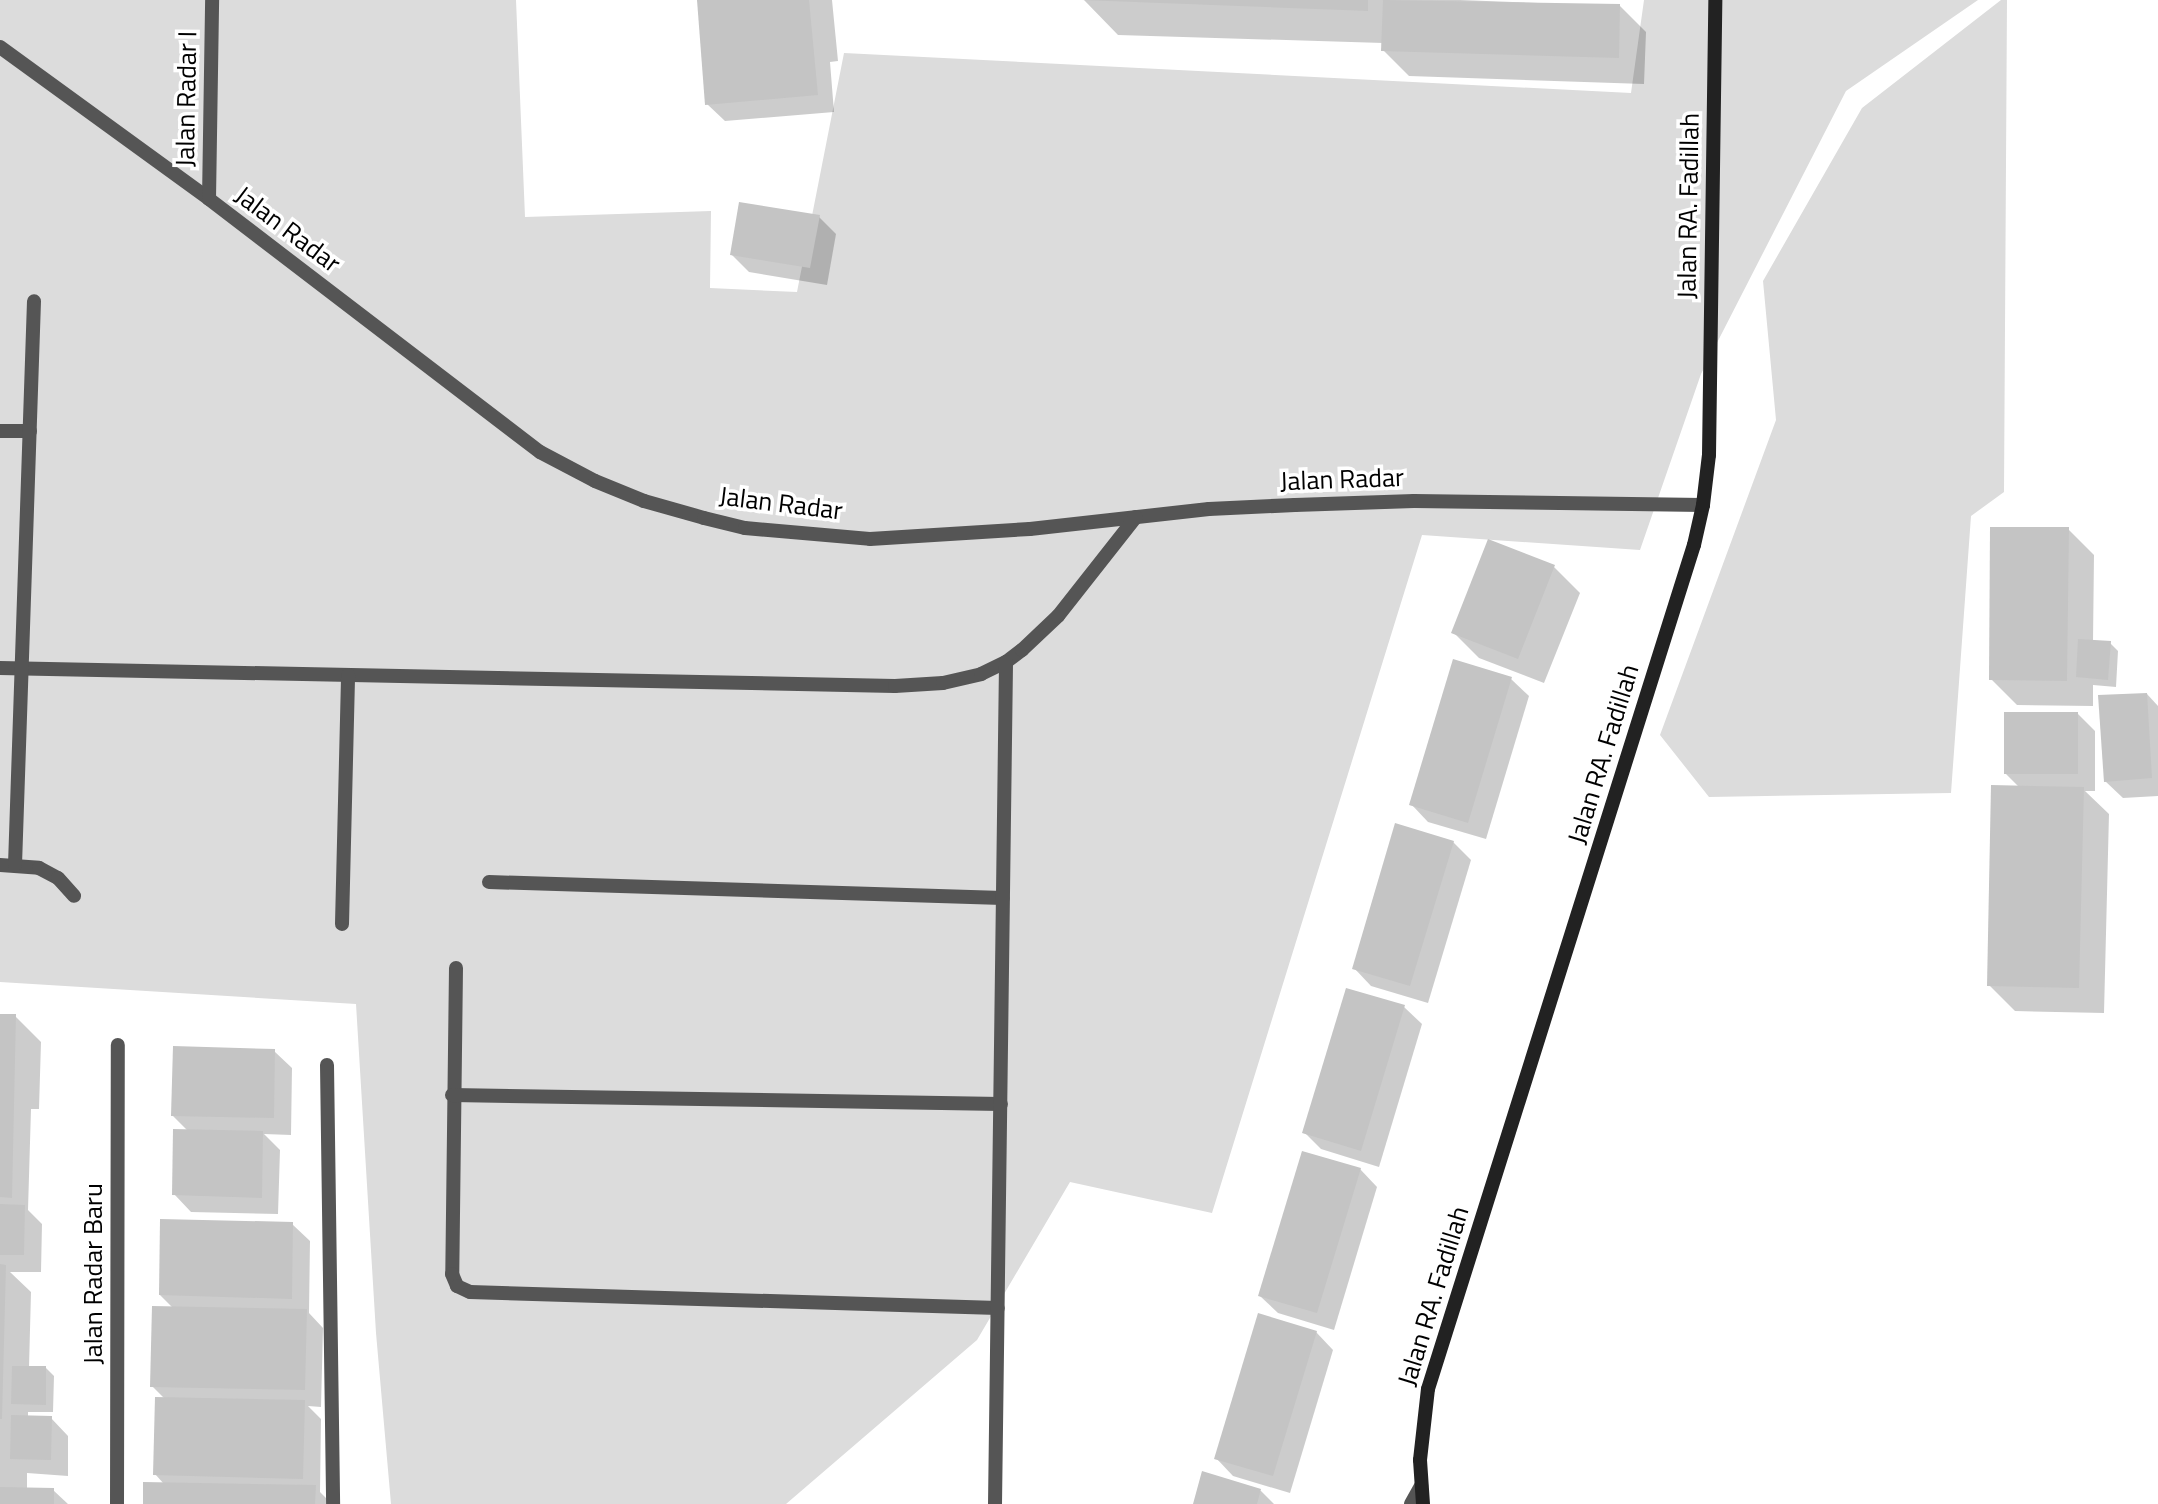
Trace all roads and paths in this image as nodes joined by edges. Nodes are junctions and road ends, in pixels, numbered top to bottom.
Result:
1 (212, 0) edge
2 (1715, 0) edge
3 (0, 47) edge
4 (209, 200) junction
5 (34, 301) dead end
6 (0, 431) edge
7 (30, 431) junction
8 (1703, 505) junction
9 (1136, 517) junction
10 (1006, 662) junction
11 (0, 668) edge
12 (22, 668) junction
13 (348, 675) junction
14 (7, 865) edge
15 (489, 882) dead end
16 (74, 896) dead end
17 (1003, 898) junction
18 (342, 924) dead end
19 (456, 968) dead end
20 (118, 1045) dead end
21 (327, 1065) dead end
22 (452, 1094) junction
23 (1000, 1104) junction
24 (998, 1308) junction
25 (1421, 1486) junction
26 (117, 1504) edge
27 (333, 1504) edge
28 (995, 1504) edge
29 (1412, 1504) edge
30 (1423, 1504) edge

1 - 4 street, Jalan Radar I
2 - 8 main road, Jalan RA. Fadillah
3 - 4 street, Jalan Radar
4 - 9 street, Jalan Radar
5 - 7 street
6 - 7 street
7 - 12 street
8 - 9 street, Jalan Radar
8 - 25 main road, Jalan RA. Fadillah
9 - 10 street
10 - 13 street
10 - 17 street
11 - 12 street
12 - 13 street
12 - 14 street
13 - 18 street
14 - 16 street
15 - 17 street
17 - 23 street
19 - 22 street
20 - 26 street, Jalan Radar Baru
21 - 27 street
22 - 23 street
22 - 24 street
23 - 24 street
24 - 28 street
25 - 29 street
25 - 30 main road, Jalan RA. Fadillah

